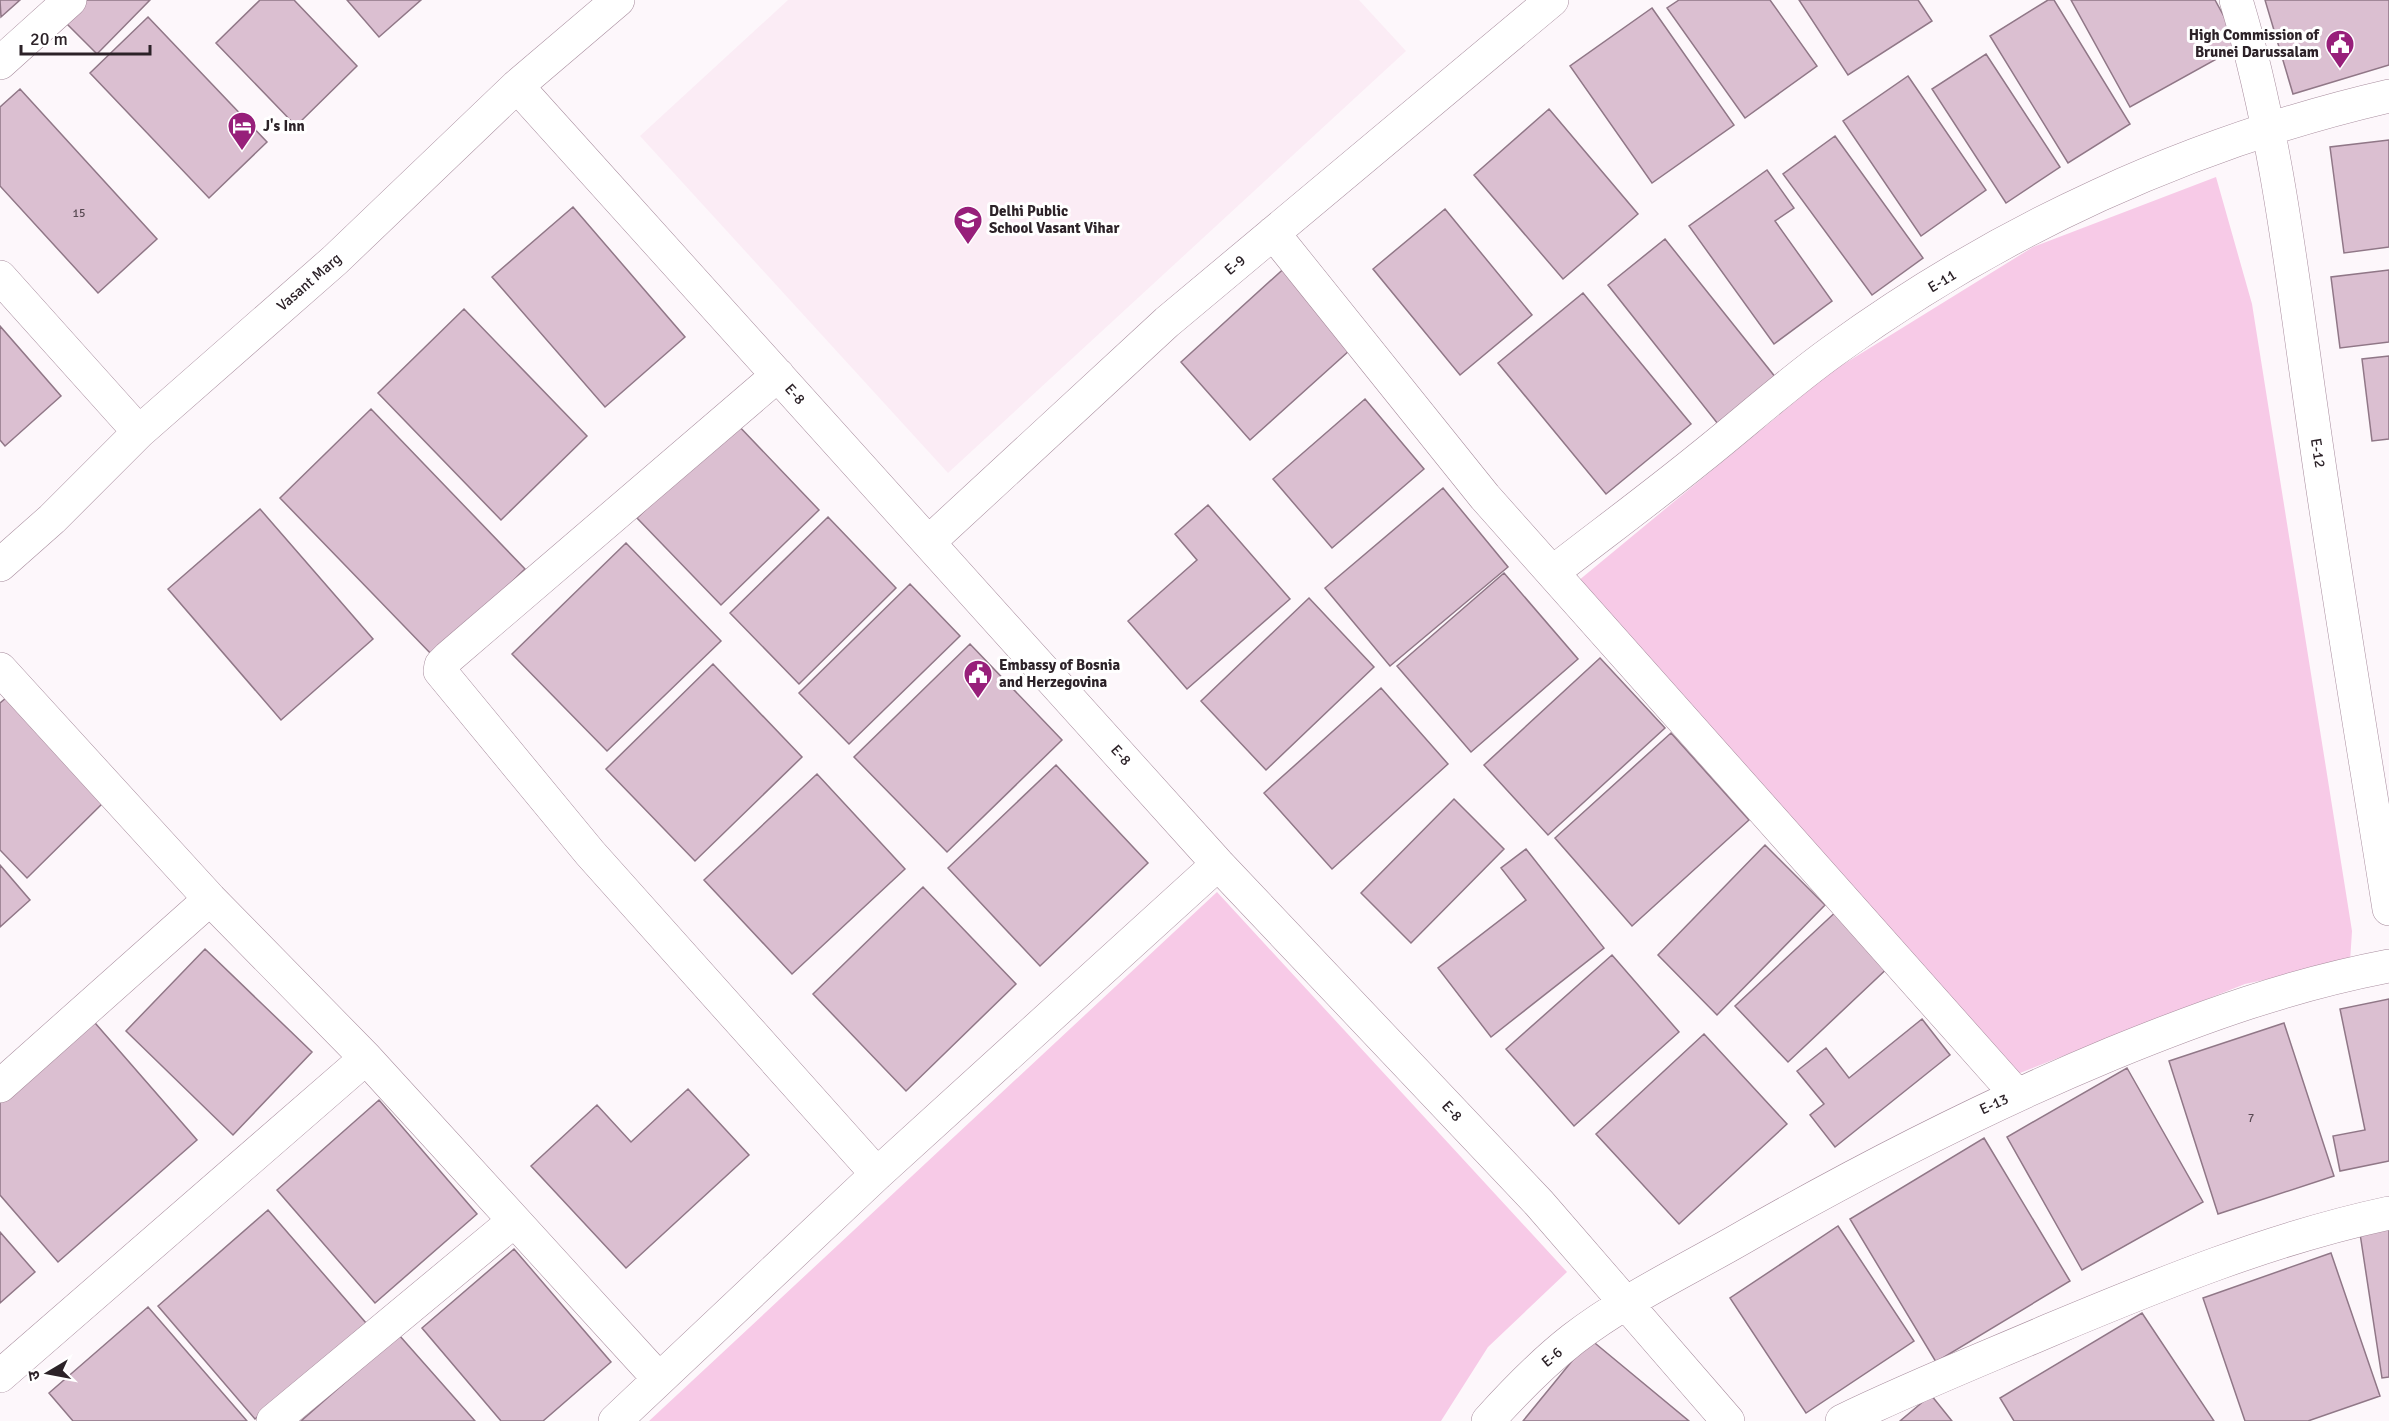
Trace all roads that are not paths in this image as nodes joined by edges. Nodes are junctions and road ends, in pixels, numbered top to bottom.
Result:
1 (70, 0) edge
2 (618, 0) edge
3 (1551, 0) edge
4 (2236, 0) edge
5 (0, 63) edge
6 (517, 86) junction
7 (2389, 96) edge
8 (2268, 128) junction
9 (1273, 233) junction
10 (0, 277) edge
11 (778, 375) junction
12 (139, 432) junction
13 (930, 541) junction
14 (0, 565) edge
15 (1553, 572) junction
16 (0, 669) edge
17 (1218, 864) junction
18 (210, 899) junction
19 (2389, 909) edge
20 (2389, 966) edge
21 (366, 1058) junction
22 (0, 1086) edge
23 (2016, 1094) junction
24 (877, 1174) junction
25 (2389, 1213) edge
26 (514, 1221) junction
27 (1627, 1305) junction
28 (0, 1376) edge
29 (659, 1379) junction
30 (273, 1421) edge
31 (615, 1421) edge
32 (1488, 1421) edge
33 (1728, 1421) edge
34 (1842, 1421) edge

1 - 5 street
2 - 6 street, Vasant Marg
3 - 9 street, E-9
4 - 8 street, E-12
6 - 11 street, E-8
6 - 12 street, Vasant Marg
7 - 8 street, E-11
8 - 15 street, E-11
8 - 19 street, E-12
9 - 13 street, E-9
9 - 15 street
10 - 12 street
11 - 13 street, E-8
11 - 24 street
12 - 14 street, Vasant Marg
13 - 17 street, E-8
15 - 23 street
16 - 18 street
17 - 24 street
17 - 27 street, E-8
18 - 21 street
18 - 22 street
20 - 23 street, E-13
21 - 26 street
21 - 28 street
23 - 27 street, E-13
24 - 29 street
25 - 34 street
26 - 29 street
26 - 30 street
27 - 32 street, E-6
27 - 33 street, E-8
29 - 31 street

